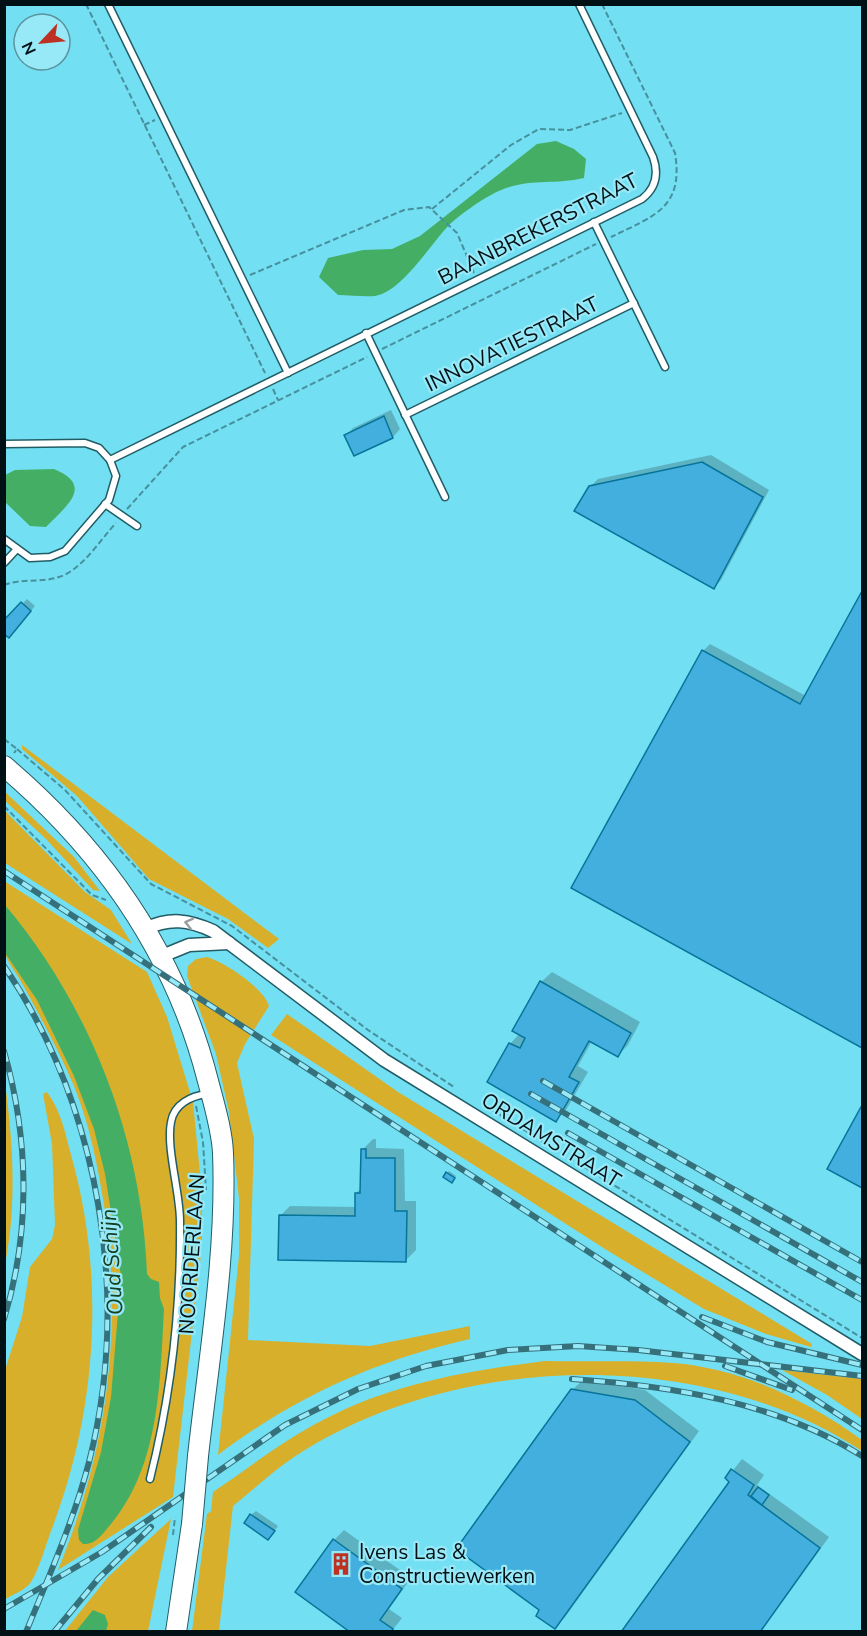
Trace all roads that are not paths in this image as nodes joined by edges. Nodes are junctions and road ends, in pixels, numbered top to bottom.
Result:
1 (108, 4) edge
2 (579, 4) edge
3 (594, 222) junction
4 (634, 303) junction
5 (366, 333) junction
6 (666, 367) dead end
7 (288, 373) junction
8 (405, 415) junction
9 (4, 444) edge
10 (110, 460) junction
11 (445, 497) dead end
12 (105, 504) junction
13 (137, 526) dead end
14 (4, 539) edge
15 (17, 549) junction
16 (4, 563) edge
17 (4, 766) edge
18 (145, 929) junction
19 (229, 943) junction
20 (162, 956) junction
21 (203, 1094) junction
22 (862, 1354) edge
23 (150, 1479) dead end
24 (177, 1632) edge

1 - 7 lane
2 - 3 lane, BAANBREKERSTRAAT
3 - 4 lane
3 - 5 lane, BAANBREKERSTRAAT
4 - 6 lane
4 - 8 lane, INNOVATIESTRAAT
5 - 7 lane, BAANBREKERSTRAAT
5 - 8 lane
7 - 10 lane, BAANBREKERSTRAAT
8 - 11 lane
9 - 10 lane
10 - 12 lane
12 - 13 lane
12 - 15 lane
14 - 15 lane
15 - 16 lane
17 - 18 main road, NOORDERLAAN
19 -> 18 street, ORDAMSTRAAT
18 - 20 main road, NOORDERLAAN
19 - 20 street
19 - 22 street, ORDAMSTRAAT
20 - 21 main road, NOORDERLAAN
21 - 23 lane
21 - 24 main road, NOORDERLAAN, bridge

